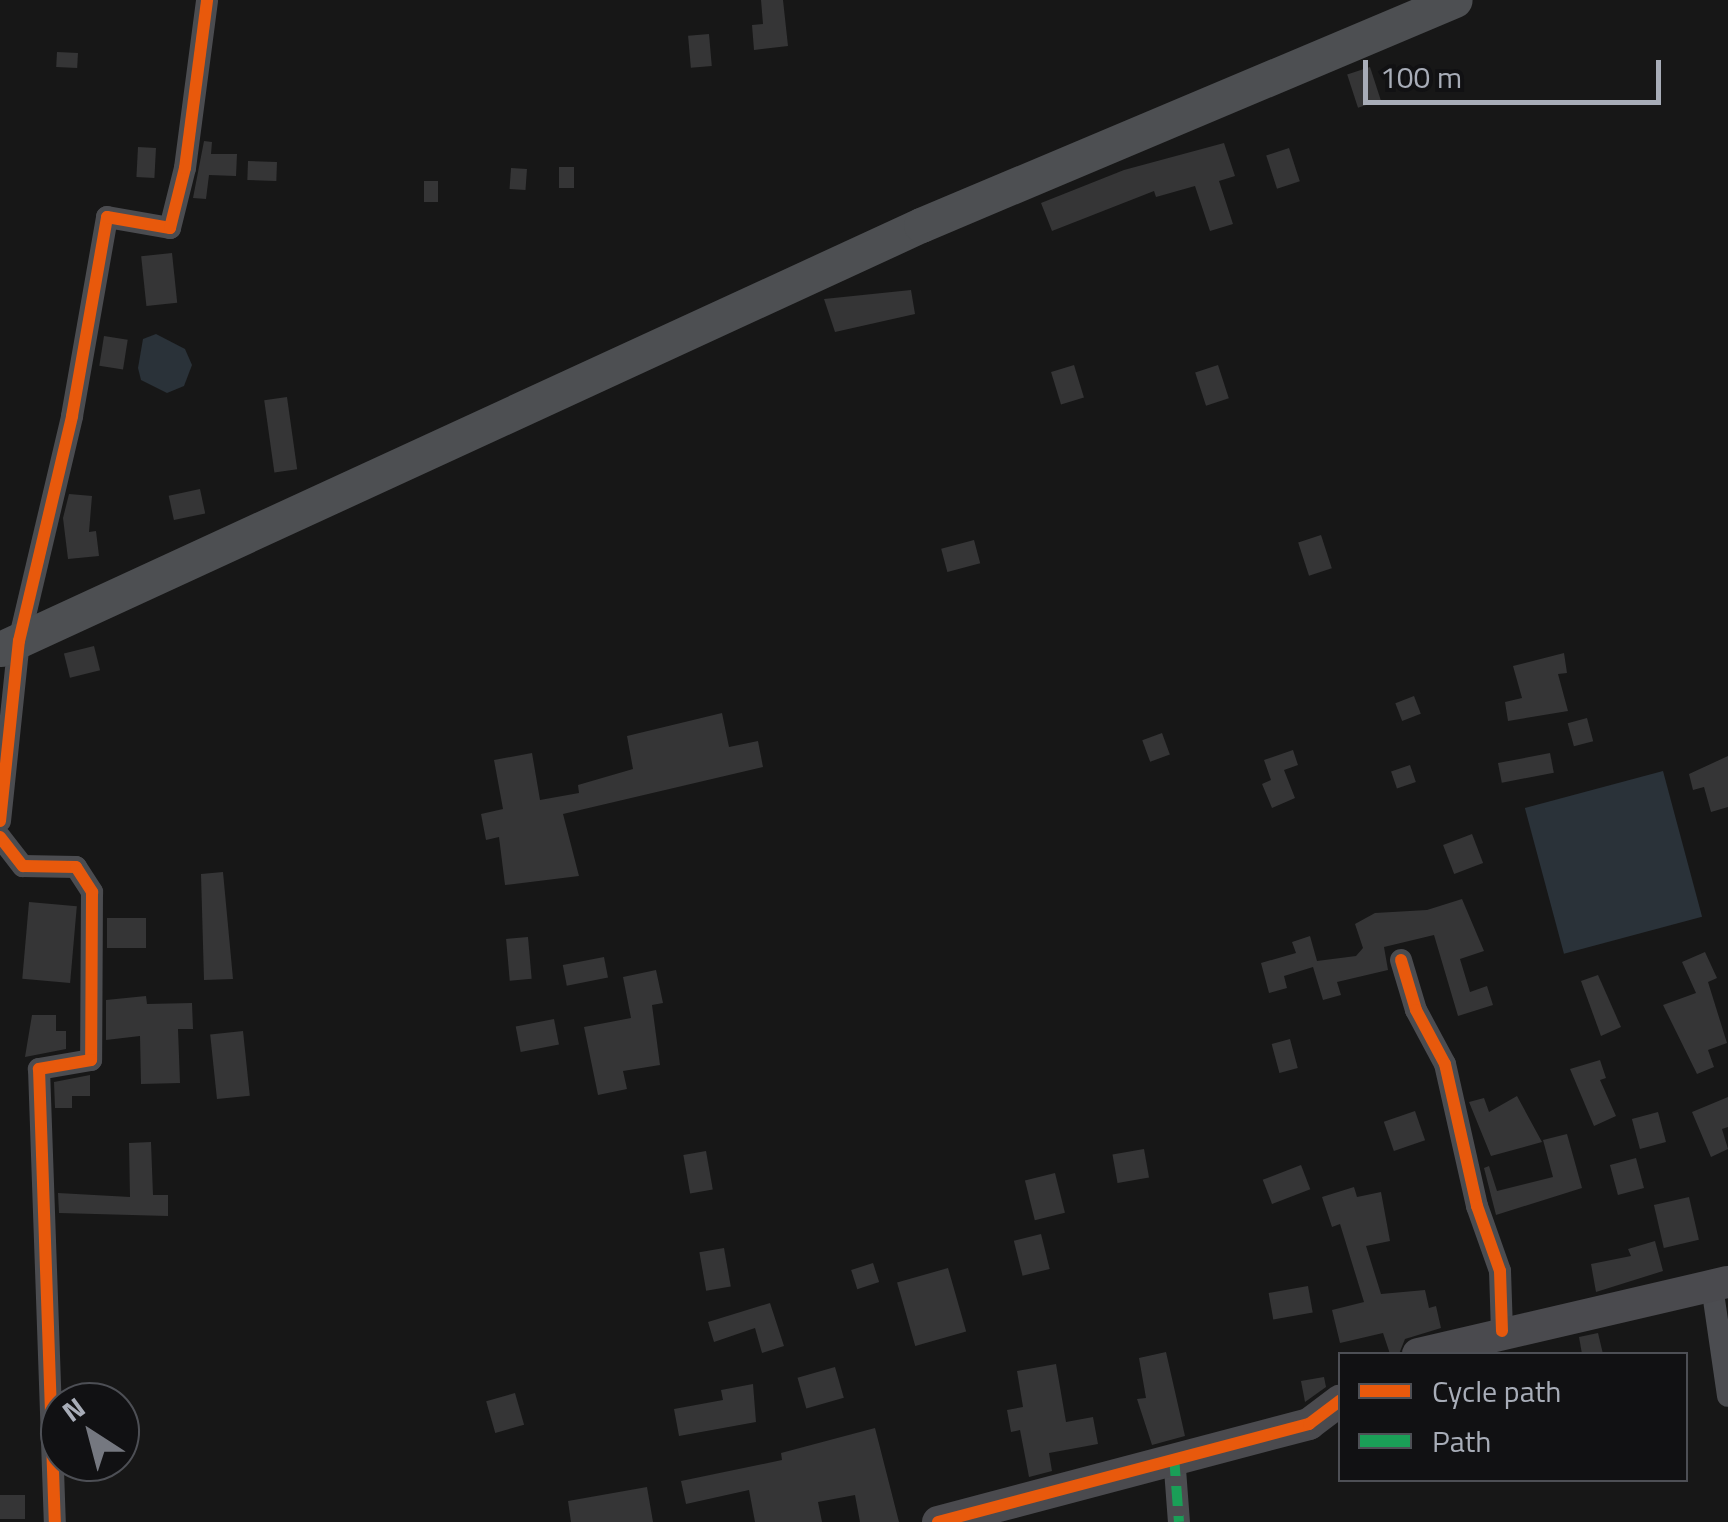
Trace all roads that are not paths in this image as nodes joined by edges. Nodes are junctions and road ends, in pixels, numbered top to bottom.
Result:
1 (207, 0) edge
2 (1398, 0) edge
3 (1455, 0) edge
4 (11, 632) edge
5 (0, 821) edge
6 (0, 837) edge
7 (1401, 960) dead end
8 (1720, 1284) edge
9 (1502, 1330) junction
10 (1425, 1352) edge
11 (1728, 1396) edge
12 (1338, 1402) edge
13 (1174, 1456) junction
14 (55, 1522) edge
15 (938, 1522) edge
16 (1180, 1522) edge

1 - 4 street
2 - 4 main road
3 - 4 main road
4 - 5 street
6 - 14 street
7 - 9 street
8 - 9 street
8 - 11 street
9 - 10 street
12 - 13 street
13 - 15 street
13 - 16 street

